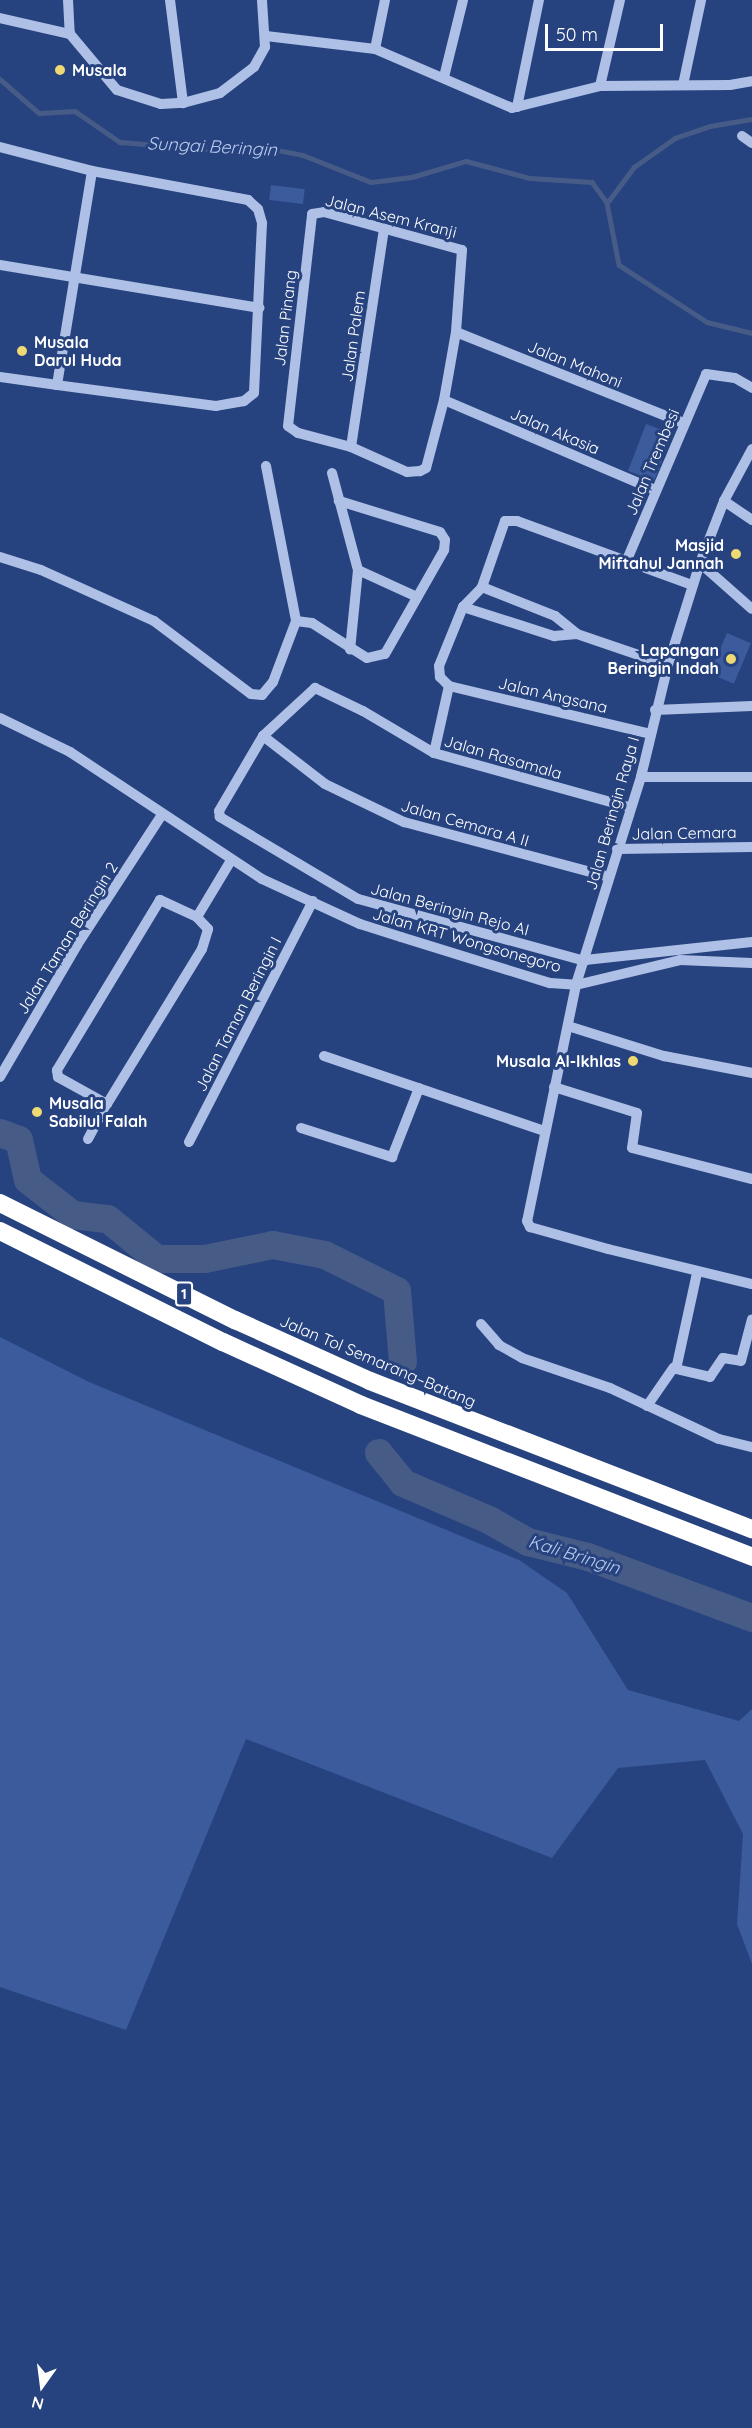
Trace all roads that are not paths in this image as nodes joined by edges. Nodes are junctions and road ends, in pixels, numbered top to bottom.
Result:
1 (68, 0) edge
2 (170, 0) edge
3 (262, 0) edge
4 (385, 0) edge
5 (463, 0) edge
6 (539, 0) edge
7 (620, 0) edge
8 (701, 0) edge
9 (0, 18) edge
10 (70, 34) junction
11 (266, 36) junction
12 (375, 49) junction
13 (444, 77) junction
14 (752, 81) edge
15 (600, 86) junction
16 (683, 86) junction
17 (183, 104) junction
18 (517, 107) junction
19 (742, 136) dead end
20 (752, 144) edge
21 (0, 147) edge
22 (92, 171) junction
23 (312, 214) joint
24 (384, 229) junction
25 (0, 265) edge
26 (75, 277) junction
27 (259, 308) junction
28 (456, 332) junction
29 (0, 378) edge
30 (57, 385) junction
31 (752, 388) edge
32 (444, 400) junction
33 (683, 423) junction
34 (351, 447) junction
35 (752, 449) edge
36 (266, 466) dead end
37 (332, 473) dead end
38 (656, 490) junction
39 (339, 501) junction
40 (724, 501) junction
41 (752, 520) edge
42 (0, 557) edge
43 (626, 562) junction
44 (700, 563) junction
45 (358, 570) junction
46 (692, 585) junction
47 (482, 587) junction
48 (417, 597) junction
49 (463, 607) junction
50 (752, 609) edge
51 (296, 621) junction
52 (577, 633) junction
53 (350, 650) junction
54 (668, 665) junction
55 (449, 686) junction
56 (752, 706) edge
57 (655, 710) junction
58 (0, 718) edge
59 (650, 734) junction
60 (263, 736) junction
61 (434, 753) junction
62 (641, 777) junction
63 (752, 777) edge
64 (629, 807) junction
65 (161, 816) junction
66 (752, 847) edge
67 (617, 849) junction
68 (230, 862) junction
69 (609, 877) junction
70 (313, 901) junction
71 (197, 917) junction
72 (752, 942) edge
73 (585, 961) junction
74 (752, 963) edge
75 (576, 985) junction
76 (568, 1026) junction
77 (324, 1056) dead end
78 (752, 1073) edge
79 (0, 1077) edge
80 (554, 1087) junction
81 (419, 1088) junction
82 (108, 1104) junction
83 (301, 1128) dead end
84 (544, 1131) junction
85 (88, 1140) dead end
86 (189, 1142) dead end
87 (752, 1179) edge
88 (0, 1203) edge
89 (0, 1231) edge
90 (698, 1273) junction
91 (752, 1284) edge
92 (752, 1319) edge
93 (481, 1324) dead end
94 (674, 1367) junction
95 (647, 1406) junction
96 (752, 1447) edge
97 (752, 1529) edge
98 (752, 1557) edge

1 - 10 street
2 - 17 street
3 - 11 street
4 - 12 street
5 - 13 street
6 - 18 street
7 - 15 street
8 - 16 street
9 - 10 street
10 - 17 street
11 - 12 street
11 - 17 street
12 - 13 street
13 - 18 street
14 - 16 street
15 - 16 street
15 - 18 street
19 - 20 street
21 - 22 street
22 - 26 street
22 - 27 street
23 - 24 street, Jalan Asem Kranji
23 - 34 street, Jalan Pinang
24 - 28 street, Jalan Asem Kranji
24 - 34 street, Jalan Palem
25 - 26 street
26 - 27 street
26 - 30 street
27 - 30 street
28 - 32 street
28 - 33 street, Jalan Mahoni
29 - 30 street
31 - 33 street, Jalan Trembesi
32 - 34 street
32 - 38 street, Jalan Akasia
33 - 38 street, Jalan Trembesi
35 - 40 street, Jalan Beringin Raya I
36 - 51 street
37 - 39 street
38 - 43 street, Jalan Trembesi
39 - 45 street
39 - 48 street
40 - 41 street
40 - 44 street, Jalan Beringin Raya I
42 - 51 street
43 - 46 street
43 - 47 street
44 - 46 street, Jalan Beringin Raya I
44 - 50 street
45 - 48 street
45 - 53 street
46 - 54 street, Jalan Beringin Raya I
47 - 49 street
47 - 52 street
48 - 53 street
49 - 52 street
49 - 55 street
51 - 53 street
52 - 54 street
54 - 57 street, Jalan Beringin Raya I
55 - 59 street, Jalan Angsana
55 - 61 street
56 - 57 street
57 - 59 street, Jalan Beringin Raya I
58 - 65 street, Jalan KRT Wongsonegoro
59 - 62 street, Jalan Beringin Raya I
60 - 61 street, Jalan Rasamala
60 - 69 street, Jalan Cemara A II
60 - 73 street, Jalan Beringin Rejo AI
61 - 64 street, Jalan Rasamala
62 - 63 street
62 - 64 street, Jalan Beringin Raya I
64 - 67 street, Jalan Beringin Raya I
65 - 68 street, Jalan KRT Wongsonegoro
65 - 79 street, Jalan Taman Beringin 2
66 - 67 street, Jalan Cemara
67 - 69 street, Jalan Beringin Raya I
68 - 70 street, Jalan KRT Wongsonegoro
68 - 71 street
69 - 73 street, Jalan Beringin Raya I
70 - 75 street, Jalan KRT Wongsonegoro
70 - 86 street, Jalan Taman Beringin I
71 - 82 street
71 - 82 street
72 - 73 street
73 - 75 street, Jalan Beringin Raya I
74 - 75 street
75 - 76 street, Jalan KRT Wongsonegoro
76 - 78 street
76 - 80 street, Jalan KRT Wongsonegoro
77 - 81 street
80 - 84 street, Jalan KRT Wongsonegoro
80 - 87 street
81 - 83 street
81 - 84 street
82 - 85 street
84 - 90 street, Jalan KRT Wongsonegoro
88 - 97 highway, Jalan Tol Semarang–Batang / 1
89 - 98 highway, 1
90 - 91 street, Jalan KRT Wongsonegoro
90 - 94 street
92 - 94 street
93 - 95 street
94 - 95 street
95 - 96 street

